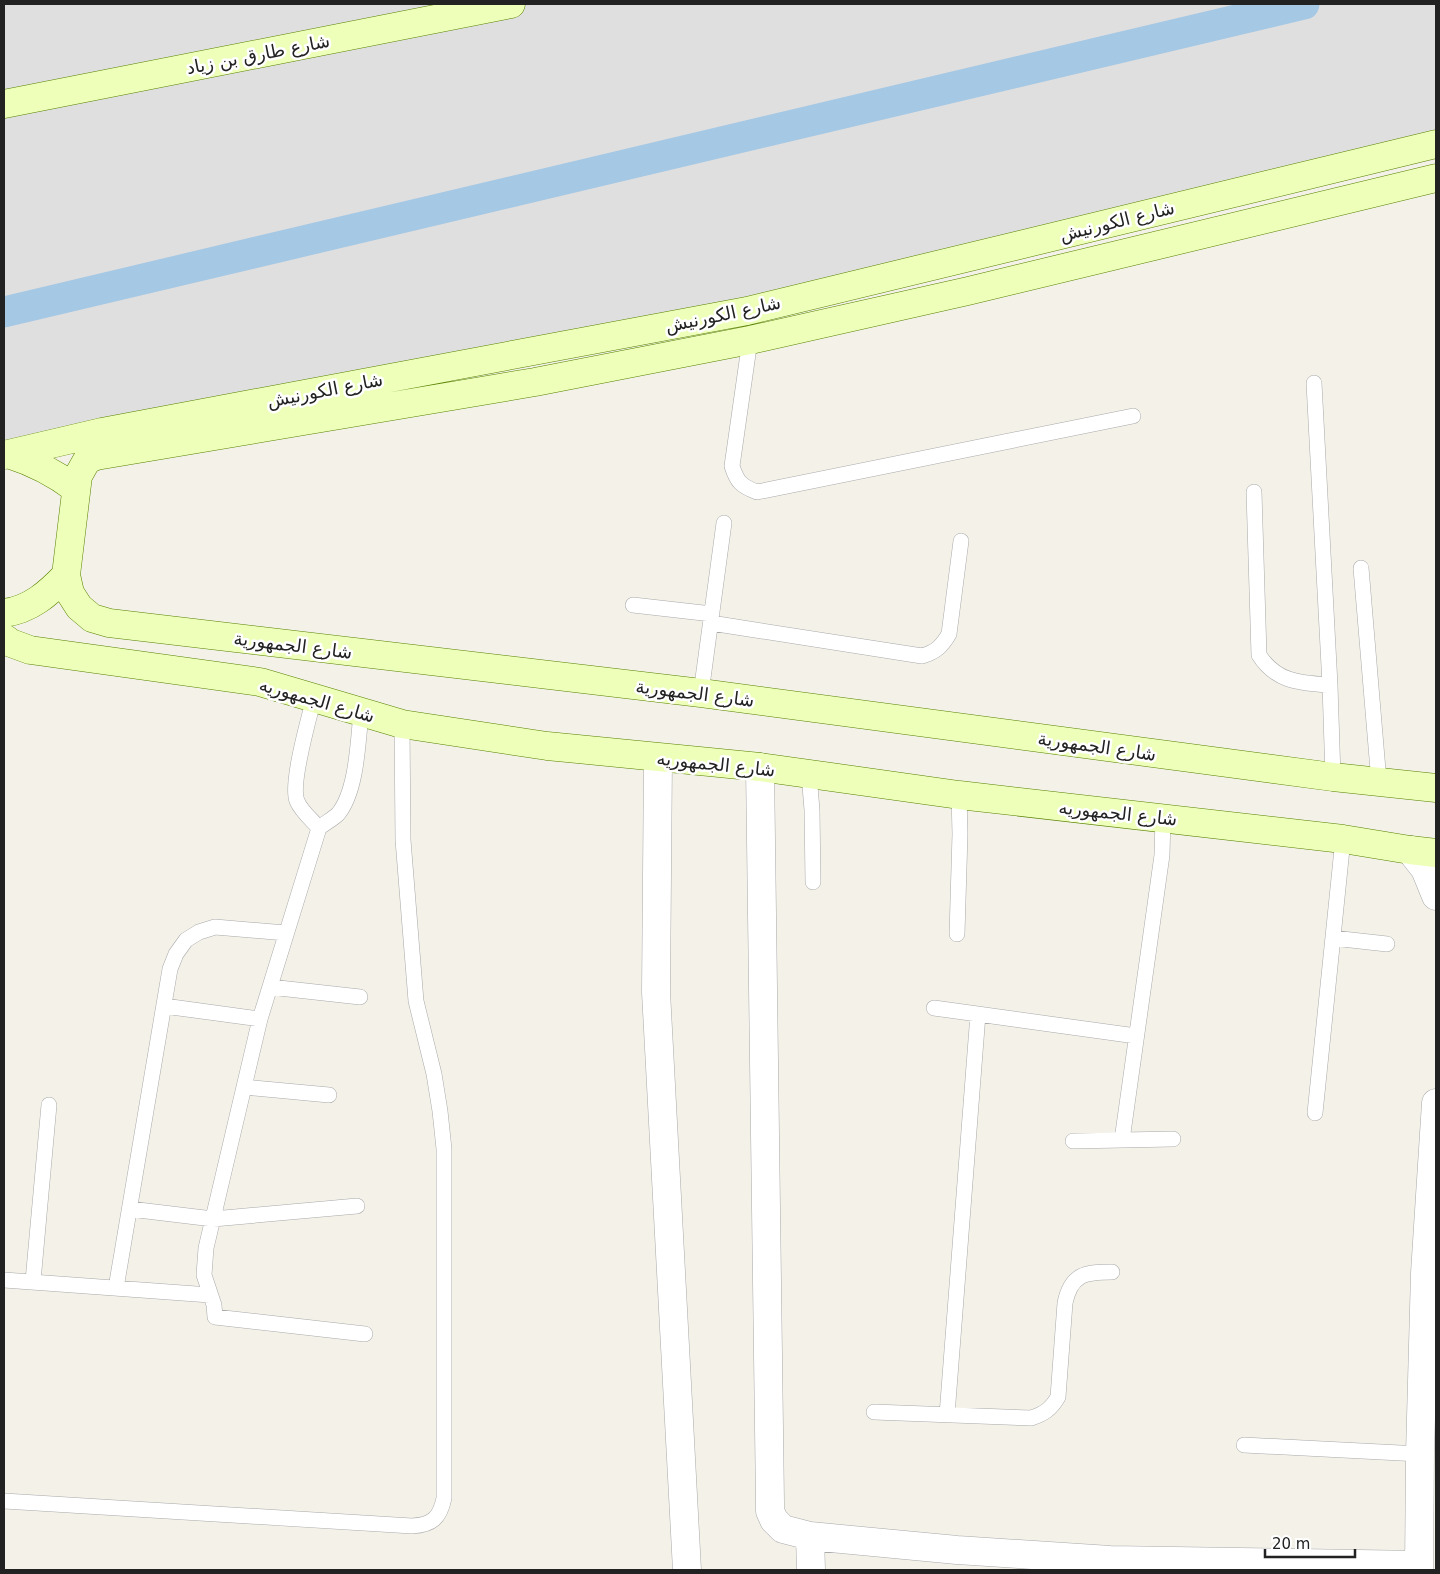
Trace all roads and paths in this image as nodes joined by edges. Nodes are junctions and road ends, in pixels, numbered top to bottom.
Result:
1 (511, 4) edge
2 (4, 104) edge
3 (1436, 144) edge
4 (1436, 178) edge
5 (750, 340) junction
6 (1314, 384) dead end
7 (1133, 416) dead end
8 (6, 454) edge
9 (76, 489) junction
10 (1254, 492) dead end
11 (724, 523) dead end
12 (961, 541) dead end
13 (1361, 568) dead end
14 (66, 575) junction
15 (633, 605) dead end
16 (4, 613) edge
17 (711, 619) junction
18 (4, 638) edge
19 (1330, 685) junction
20 (701, 694) junction
21 (314, 698) junction
22 (361, 713) junction
23 (402, 724) junction
24 (658, 758) junction
25 (760, 768) junction
26 (809, 774) junction
27 (1333, 777) junction
28 (1379, 782) junction
29 (1436, 788) edge
30 (959, 796) junction
31 (1163, 818) junction
32 (319, 828) junction
33 (1343, 839) junction
34 (1423, 852) edge
35 (813, 882) dead end
36 (1436, 896) edge
37 (286, 933) junction
38 (957, 934) dead end
39 (1333, 938) junction
40 (1387, 944) dead end
41 (270, 986) junction
42 (360, 997) dead end
43 (164, 1006) junction
44 (934, 1008) dead end
45 (978, 1014) junction
46 (260, 1020) junction
47 (1136, 1036) junction
48 (244, 1087) junction
49 (329, 1095) dead end
50 (1436, 1103) edge
51 (48, 1105) dead end
52 (1315, 1113) dead end
53 (1174, 1139) dead end
54 (1122, 1140) junction
55 (1073, 1141) dead end
56 (357, 1206) dead end
57 (130, 1209) junction
58 (213, 1219) junction
59 (1112, 1272) dead end
60 (1431, 1273) edge
61 (4, 1280) edge
62 (33, 1281) junction
63 (116, 1288) junction
64 (210, 1295) junction
65 (365, 1334) dead end
66 (874, 1412) dead end
67 (947, 1415) junction
68 (1244, 1445) dead end
69 (1428, 1454) edge
70 (4, 1501) edge
71 (810, 1536) junction
72 (958, 1560) edge
73 (1110, 1565) edge
74 (1271, 1567) edge
75 (1419, 1568) edge
76 (687, 1570) edge
77 (811, 1570) edge

1 - 2 main road, شارع طارق بن زياد
3 - 8 main road, شارع الكورنيش
4 - 5 main road, شارع الكورنيش
5 - 7 lane
5 - 9 main road, شارع الكورنيش
6 - 19 lane
8 - 9 main road
9 - 14 main road, شارع الجمهورية
10 - 19 lane
11 - 17 lane
12 - 17 lane
13 - 28 lane
14 - 16 main road
14 - 20 main road, شارع الجمهورية
15 - 17 lane
17 - 20 lane
18 - 21 main road, شارع الجمهوريه
19 - 27 lane
20 - 27 main road, شارع الجمهورية
21 - 22 main road, شارع الجمهوريه
21 - 32 lane
22 - 23 main road, شارع الجمهوريه
22 - 32 lane
23 - 24 main road, شارع الجمهوريه
23 - 70 lane
24 - 25 main road, شارع الجمهوريه
24 - 76 street
25 - 26 main road, شارع الجمهوريه
25 - 71 street
26 - 30 main road, شارع الجمهوريه
26 - 35 lane
27 - 28 main road, شارع الجمهورية
28 - 29 main road, شارع الجمهورية
30 - 31 main road, شارع الجمهوريه
30 - 38 lane
31 - 33 main road, شارع الجمهوريه
31 - 47 lane
32 - 37 lane
33 - 34 main road, شارع الجمهوريه
33 - 39 lane
34 - 36 street
37 - 41 lane
37 - 43 lane
39 - 40 lane
39 - 52 lane
41 - 42 lane
41 - 46 lane
43 - 46 lane
43 - 57 lane
44 - 45 lane
45 - 47 lane
45 - 67 lane
46 - 48 lane
47 - 54 lane
48 - 49 lane
48 - 58 lane
50 - 60 street
51 - 62 lane
53 - 54 lane
54 - 55 lane
56 - 58 lane
57 - 58 lane
57 - 63 lane
58 - 64 lane
59 - 67 lane
60 - 69 street
61 - 62 lane
62 - 63 lane
63 - 64 lane
64 - 65 lane
66 - 67 lane
68 - 69 lane
69 - 75 street
71 - 72 street
71 - 77 street
72 - 73 street
73 - 74 street
74 - 75 street

